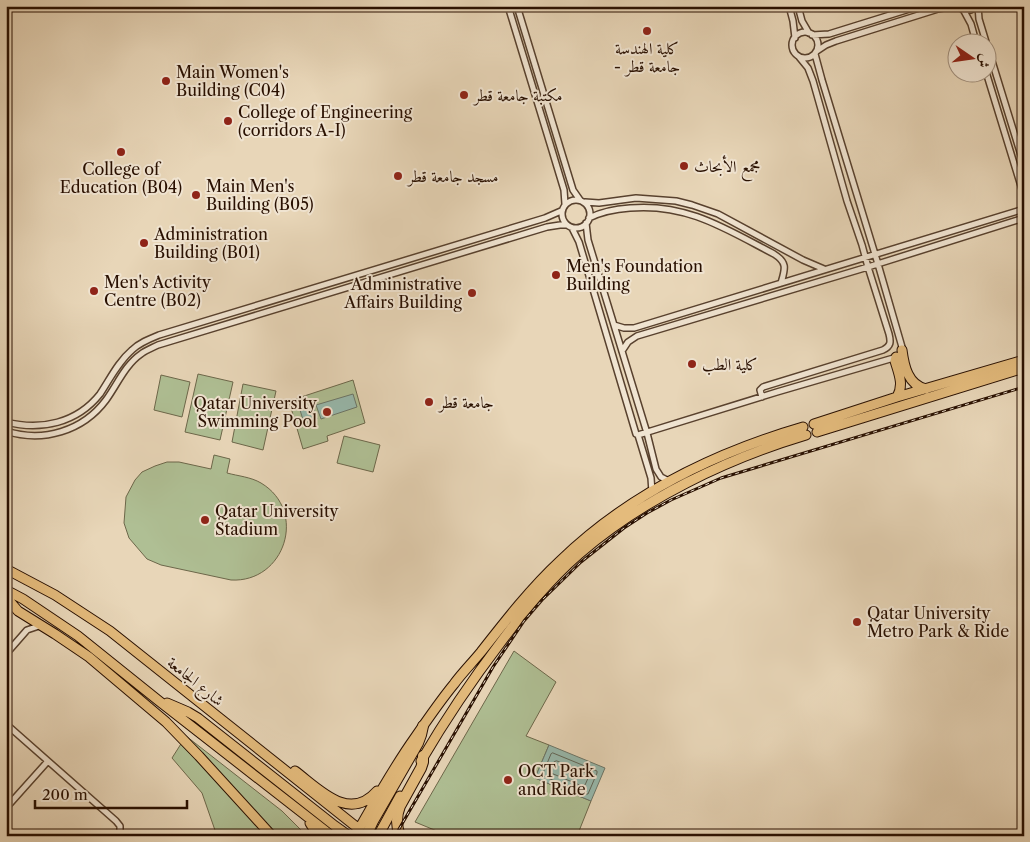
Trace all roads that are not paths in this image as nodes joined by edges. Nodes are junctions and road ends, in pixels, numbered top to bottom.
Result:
1 (508, 6) edge
2 (517, 6) edge
3 (788, 6) edge
4 (798, 6) edge
5 (919, 6) edge
6 (978, 6) edge
7 (957, 7) edge
8 (964, 11) junction
9 (973, 32) edge
10 (983, 32) edge
11 (811, 34) junction
12 (795, 38) junction
13 (816, 52) junction
14 (799, 57) junction
15 (998, 80) edge
16 (989, 82) edge
17 (1024, 165) edge
18 (1024, 196) edge
19 (582, 201) junction
20 (565, 204) junction
21 (1024, 209) edge
22 (562, 211) junction
23 (1024, 218) edge
24 (588, 221) junction
25 (570, 226) junction
26 (875, 254) junction
27 (422, 255) junction
28 (865, 257) junction
29 (425, 264) junction
30 (878, 264) junction
31 (868, 267) junction
32 (825, 269) junction
33 (781, 283) junction
34 (317, 287) junction
35 (320, 296) junction
36 (887, 296) junction
37 (878, 299) junction
38 (235, 312) junction
39 (238, 320) junction
40 (614, 325) junction
41 (902, 350) junction
42 (622, 351) junction
43 (896, 357) junction
44 (1024, 360) edge
45 (1024, 368) edge
46 (926, 389) junction
47 (762, 396) junction
48 (897, 397) junction
49 (6, 422) edge
50 (6, 431) edge
51 (647, 433) junction
52 (638, 435) junction
53 (671, 481) junction
54 (652, 492) junction
55 (6, 569) edge
56 (6, 590) edge
57 (6, 597) edge
58 (25, 615) junction
59 (43, 626) junction
60 (27, 630) junction
61 (78, 636) junction
62 (6, 654) edge
63 (159, 701) junction
64 (6, 724) edge
65 (423, 726) junction
66 (267, 756) junction
67 (424, 756) junction
68 (48, 761) junction
69 (396, 765) junction
70 (6, 808) edge
71 (306, 817) junction
72 (363, 834) edge
73 (120, 836) edge
74 (272, 836) edge
75 (318, 836) edge
76 (332, 836) edge
77 (349, 836) edge
78 (378, 836) edge
79 (400, 836) edge

1 - 20 street
2 - 19 street
3 - 12 street
4 - 11 street
5 - 11 street
6 - 8 street
6 - 10 street
7 - 8 street
7 - 13 street
8 - 9 street
11 - 12 street
11 - 13 street
12 - 14 street
13 - 14 street
13 - 26 street
14 - 28 street
15 - 17 street
16 - 18 street
19 - 20 street
19 - 24 street
19 - 32 street
20 - 22 street
21 - 26 street
22 - 25 street
22 - 27 street
23 - 30 street
24 - 25 street
24 - 33 street
24 - 40 street
25 - 29 street
25 - 52 street
26 - 28 street
26 - 30 street
27 - 29 street
27 - 34 street
28 - 31 street
28 - 32 street
29 - 35 street
30 - 31 street
30 - 36 street
31 - 37 street
31 - 42 street
32 - 33 street
33 - 40 street
34 - 35 street
34 - 38 street
35 - 39 street
36 - 37 street
36 - 41 street
37 - 47 street
38 - 39 street
38 - 49 street
39 - 50 street
40 - 42 street
41 - 43 street
41 - 46 main road
42 - 51 street
43 - 47 street
43 - 48 main road
44 - 46 main road
45 - 48 main road
46 - 48 main road
47 - 51 street
51 - 52 street
51 - 53 street
52 - 54 street
53 - 54 main road
53 - 67 main road
54 - 65 main road
55 - 66 main road, شارع الجامعة
56 - 61 main road
57 - 58 main road
58 - 59 main road
58 - 60 street
59 - 60 street
59 - 61 main road
59 - 74 main road
60 - 62 street
61 - 63 main road
63 - 71 main road
63 - 77 main road
64 - 68 street
65 - 69 main road
65 - 72 highway
66 - 69 main road
66 - 72 main road, شارع الجامعة
67 - 78 main road
67 - 79 highway
68 - 70 street
68 - 73 street
69 - 72 main road
71 - 75 main road
71 - 76 main road

